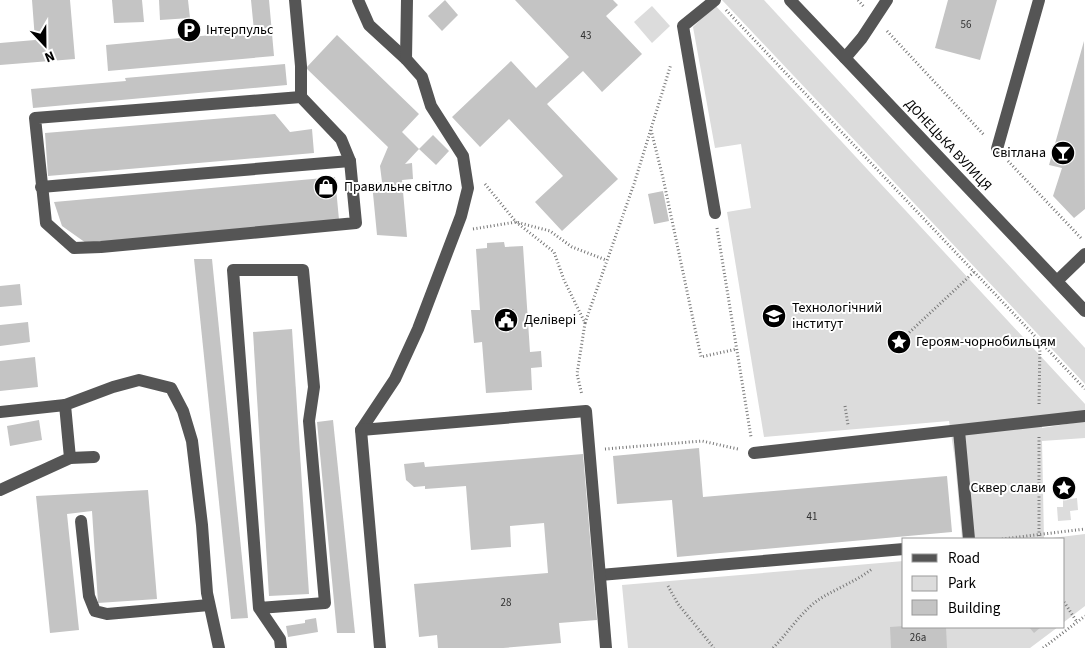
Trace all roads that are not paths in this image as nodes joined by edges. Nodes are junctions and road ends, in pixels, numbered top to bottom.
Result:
1 (295, 0) edge
2 (358, 0) edge
3 (407, 0) edge
4 (790, 0) edge
5 (887, 0) edge
6 (1039, 0) edge
7 (719, 4) edge
8 (845, 58) junction
9 (406, 59) junction
10 (301, 97) junction
11 (997, 149) road end
12 (350, 161) junction
13 (41, 187) junction
14 (715, 214) road end
15 (1085, 254) edge
16 (1056, 281) junction
17 (1085, 311) edge
18 (65, 404) junction
19 (0, 412) edge
20 (1085, 416) edge
21 (361, 430) junction
22 (959, 431) junction
23 (754, 453) road end
24 (94, 457) dead end
25 (70, 458) junction
26 (0, 490) edge
27 (81, 521) dead end
28 (968, 538) edge
29 (902, 549) edge
30 (600, 575) junction
31 (209, 605) junction
32 (260, 608) junction
33 (219, 648) edge
34 (281, 648) edge
35 (380, 648) edge
36 (606, 648) edge

1 - 10 street
2 - 9 street
3 - 9 street
4 - 8 street, ДОНЕЦЬКА ВУЛИЦЯ
5 - 8 street
6 - 11 street
7 - 14 street
8 - 16 street, ДОНЕЦЬКА ВУЛИЦЯ
9 - 21 street
10 - 12 street
10 - 13 street
12 - 13 street
12 - 13 street
15 - 16 street
16 - 17 street, ДОНЕЦЬКА ВУЛИЦЯ
18 - 19 street
18 - 25 street
18 - 31 street
20 - 22 street
21 - 30 street
21 - 35 street
22 - 23 street
22 - 28 street
24 - 25 street
25 - 26 street
27 - 31 street
29 - 30 street
30 - 36 street
31 - 33 street
32 - 32 street
32 - 34 street

